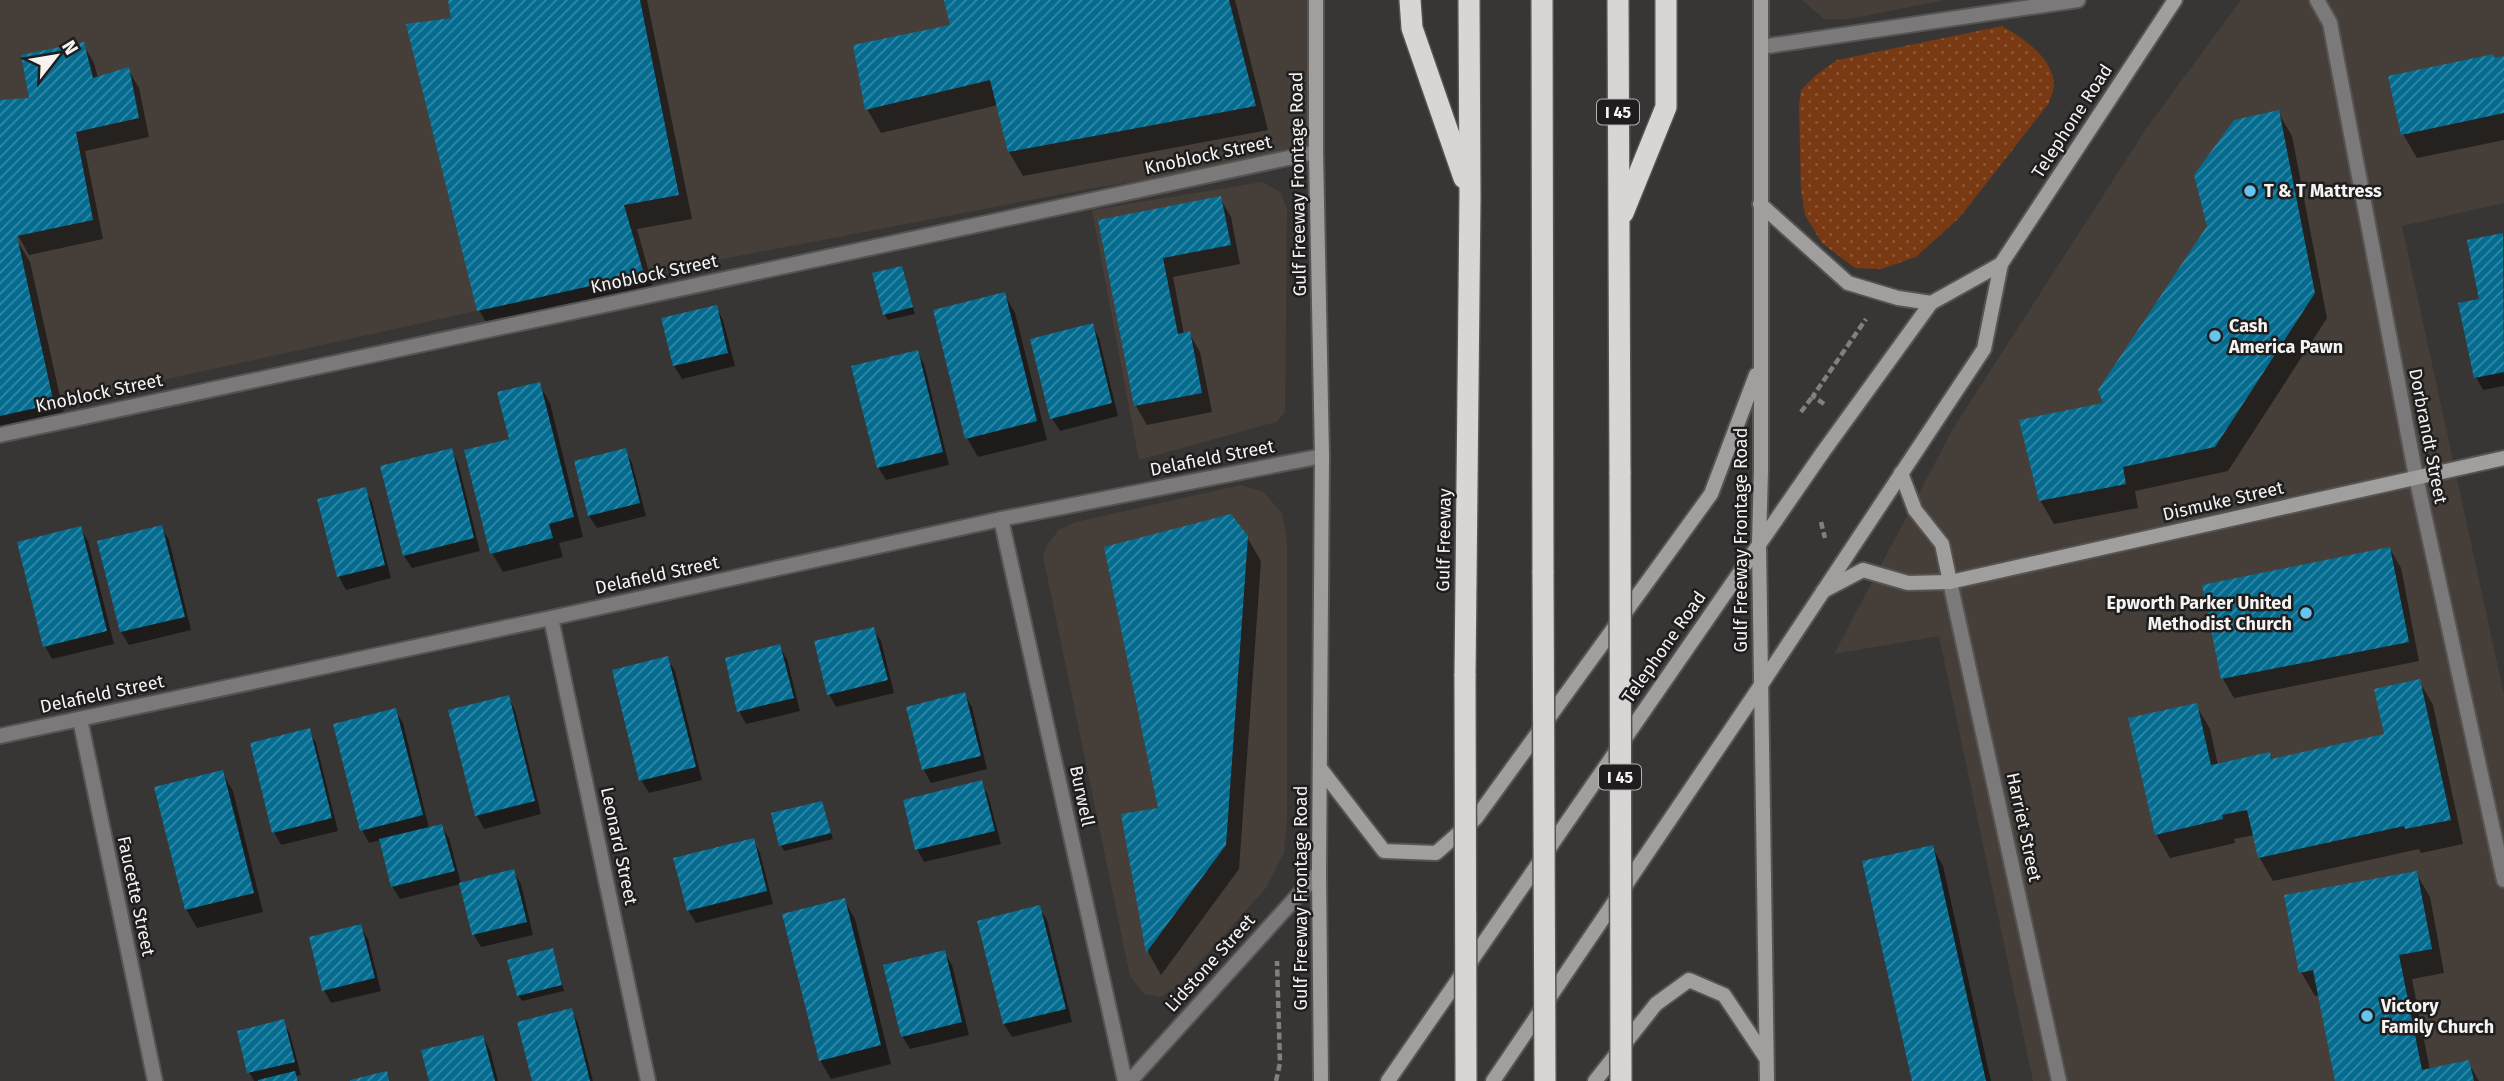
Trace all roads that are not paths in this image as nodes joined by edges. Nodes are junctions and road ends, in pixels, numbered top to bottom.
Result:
1 (1315, 0) edge
2 (1410, 0) edge
3 (1469, 0) edge
4 (1542, 0) edge
5 (1618, 0) edge
6 (1666, 0) edge
7 (1761, 0) edge
8 (2078, 0) edge
9 (2175, 0) edge
10 (2317, 0) edge
11 (1761, 47) junction
12 (1316, 152) junction
13 (1471, 197) junction
14 (1760, 204) junction
15 (1619, 225) junction
16 (2001, 264) junction
17 (1931, 303) junction
18 (1760, 367) junction
19 (0, 435) edge
20 (1322, 456) junction
21 (2504, 458) edge
22 (1901, 473) junction
23 (2416, 477) junction
24 (1001, 519) junction
25 (1759, 544) junction
26 (1950, 582) junction
27 (1823, 592) junction
28 (551, 618) junction
29 (1760, 685) junction
30 (80, 719) junction
31 (0, 736) edge
32 (1320, 768) junction
33 (1319, 872) junction
34 (2504, 880) edge
35 (1767, 1059) junction
36 (155, 1081) edge
37 (648, 1081) edge
38 (1128, 1081) edge
39 (1321, 1081) edge
40 (1388, 1081) edge
41 (1465, 1081) edge
42 (1493, 1081) edge
43 (1545, 1081) edge
44 (1595, 1081) edge
45 (1620, 1081) edge
46 (1767, 1081) edge
47 (2060, 1081) edge

1 - 12 main road, Gulf Freeway Frontage Road
2 - 13 highway
3 - 13 highway, Gulf Freeway
4 - 43 highway, bridge
5 - 15 highway, I 45
6 - 15 highway
7 - 11 main road, Gulf Freeway Frontage Road
8 - 11 street
9 - 16 main road, Telephone Road
10 - 23 street, Dorbrandt Street
11 - 14 main road, Gulf Freeway Frontage Road
12 - 19 street, Knoblock Street
12 - 20 main road, Gulf Freeway Frontage Road
13 - 41 highway, Gulf Freeway, bridge
14 - 17 main road
14 - 18 main road, Gulf Freeway Frontage Road
15 - 45 highway, I 45, bridge
16 - 17 main road, Telephone Road
16 - 22 main road, Telephone Road
17 - 25 main road, Telephone Road
18 - 25 main road, Gulf Freeway Frontage Road
18 - 32 main road
20 - 24 street, Delafield Street
20 - 32 main road, Gulf Freeway Frontage Road
21 - 23 main road, Dismuke Street
22 - 26 main road
22 - 27 main road, Telephone Road
23 - 26 main road, Dismuke Street
23 - 34 street, Dorbrandt Street
24 - 28 street, Delafield Street
24 - 38 street, Burwell
25 - 29 main road, Gulf Freeway Frontage Road
25 - 40 main road, Telephone Road
26 - 27 main road, Dismuke Street
26 - 47 street, Harriet Street
27 - 29 main road, Telephone Road
28 - 30 street, Delafield Street
28 - 37 street, Leonard Street
29 - 35 main road, Gulf Freeway Frontage Road
29 - 42 main road, Telephone Road
30 - 31 street, Delafield Street
30 - 36 street, Faucette Street
32 - 33 main road, Gulf Freeway Frontage Road
33 - 38 street, Lidstone Street
33 - 39 main road, Gulf Freeway Frontage Road
35 - 44 main road
35 - 46 main road, Gulf Freeway Frontage Road

